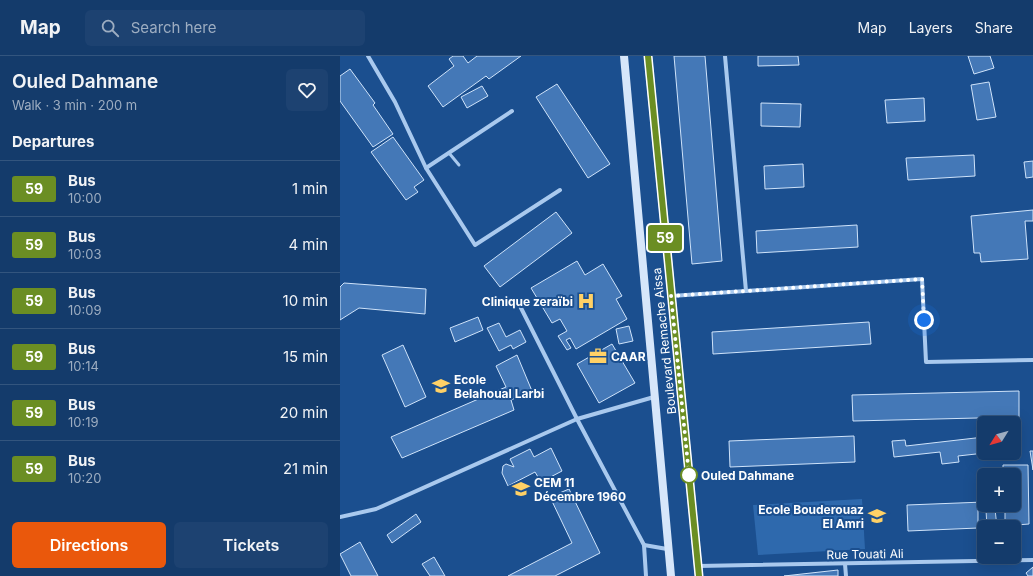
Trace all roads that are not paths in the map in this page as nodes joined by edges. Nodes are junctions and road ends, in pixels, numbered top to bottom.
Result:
1 (368, 56) edge
2 (624, 56) edge
3 (648, 56) edge
4 (725, 56) edge
5 (512, 111) dead end
6 (449, 153) junction
7 (459, 165) dead end
8 (426, 168) junction
9 (560, 190) dead end
10 (746, 291) junction
11 (671, 296) junction
12 (520, 306) dead end
13 (1033, 360) edge
14 (654, 397) junction
15 (577, 419) junction
16 (340, 517) edge
17 (644, 545) junction
18 (667, 549) junction
19 (1033, 560) edge
20 (845, 564) junction
21 (698, 566) junction
22 (646, 576) edge
23 (671, 576) edge
24 (699, 576) edge
25 (846, 576) edge

1 - 8 street
2 - 14 main road, Boulevard Remache Aissa
3 - 11 main road, Boulevard Remache Aissa
4 - 10 street
5 - 6 street
6 - 7 lane
6 - 8 street
8 - 9 street
10 - 11 street
10 - 13 street
11 - 21 main road, Boulevard Remache Aissa
12 - 15 street
14 - 15 street
14 - 18 main road, Boulevard Remache Aissa
15 - 16 street
15 - 17 street
17 - 18 street
17 - 22 street
18 - 23 main road, Boulevard Remache Aissa
19 - 20 street, Rue Touati Ali
20 - 21 street, Rue Touati Ali
20 - 25 street
21 - 24 main road, Boulevard Remache Aissa

